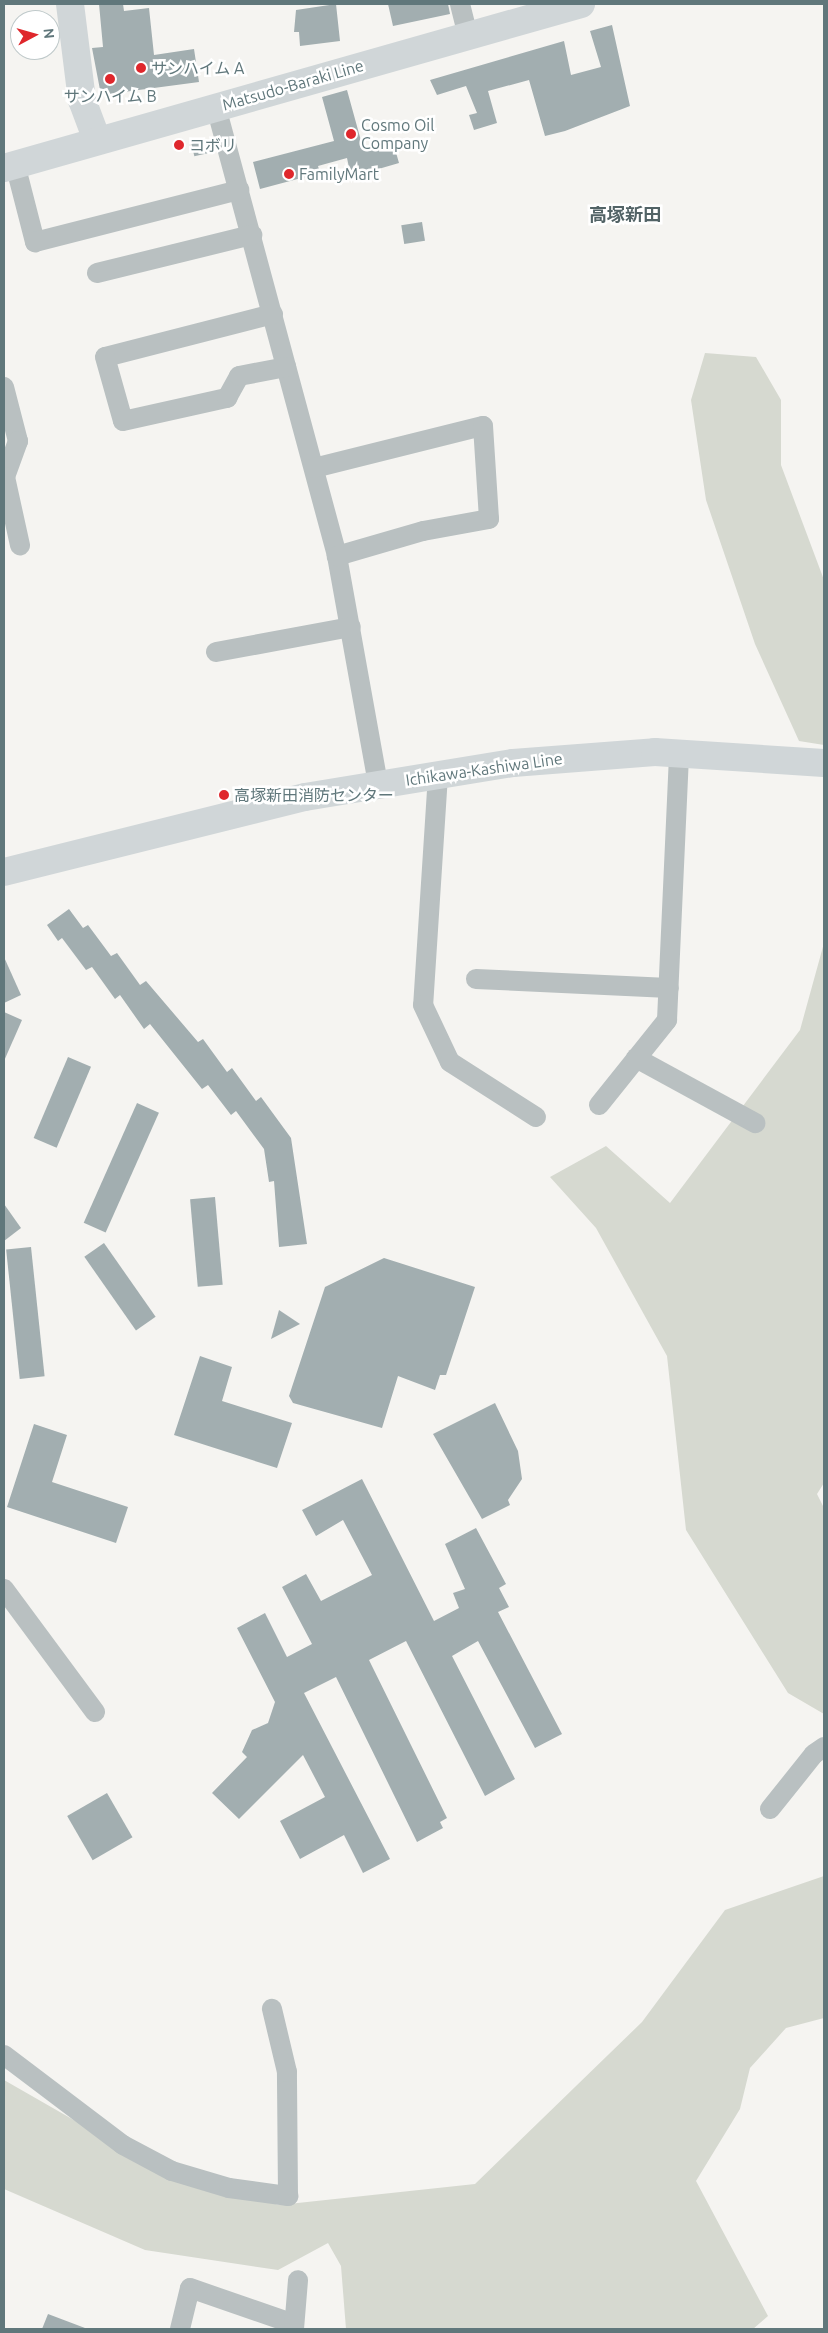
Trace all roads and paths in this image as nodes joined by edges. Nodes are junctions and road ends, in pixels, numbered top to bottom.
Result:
1 (70, 4) edge
2 (460, 4) edge
3 (582, 4) edge
4 (468, 36) junction
5 (216, 107) junction
6 (97, 140) junction
7 (10, 166) edge
8 (239, 190) junction
9 (252, 235) junction
10 (97, 273) dead end
11 (273, 314) junction
12 (286, 367) junction
13 (4, 389) edge
14 (314, 468) junction
15 (20, 546) dead end
16 (337, 556) junction
17 (351, 627) junction
18 (216, 652) dead end
19 (679, 752) junction
20 (824, 763) edge
21 (438, 775) junction
22 (378, 784) junction
23 (4, 872) edge
24 (476, 980) dead end
25 (669, 988) junction
26 (636, 1058) junction
27 (599, 1105) dead end
28 (536, 1117) dead end
29 (755, 1123) dead end
30 (4, 1589) edge
31 (95, 1712) dead end
32 (824, 1747) edge
33 (770, 1809) dead end
34 (272, 2009) dead end
35 (4, 2055) edge
36 (298, 2280) dead end
37 (294, 2326) edge
38 (180, 2329) edge

1 - 6 main road
2 - 4 street
3 - 4 main road, Matsudo-Baraki Line
4 - 5 main road, Matsudo-Baraki Line
5 - 6 main road, Matsudo-Baraki Line
5 - 8 street
6 - 7 main road, Matsudo-Baraki Line
7 - 8 street
8 - 9 street
9 - 10 street
9 - 11 street
11 - 12 street
11 - 12 street
12 - 14 street
13 - 15 street
14 - 16 street
14 - 16 street
16 - 17 street
17 - 18 street
17 - 22 street
19 - 20 main road, Ichikawa-Kashiwa Line
19 - 21 main road, Ichikawa-Kashiwa Line
19 - 25 street
21 - 22 main road, Ichikawa-Kashiwa Line
21 - 28 street
22 - 23 main road, Ichikawa-Kashiwa Line
24 - 25 street
25 - 26 street
26 - 27 street
26 - 29 street
30 - 31 street
32 - 33 street
34 - 35 street
36 - 37 street
37 - 38 street

